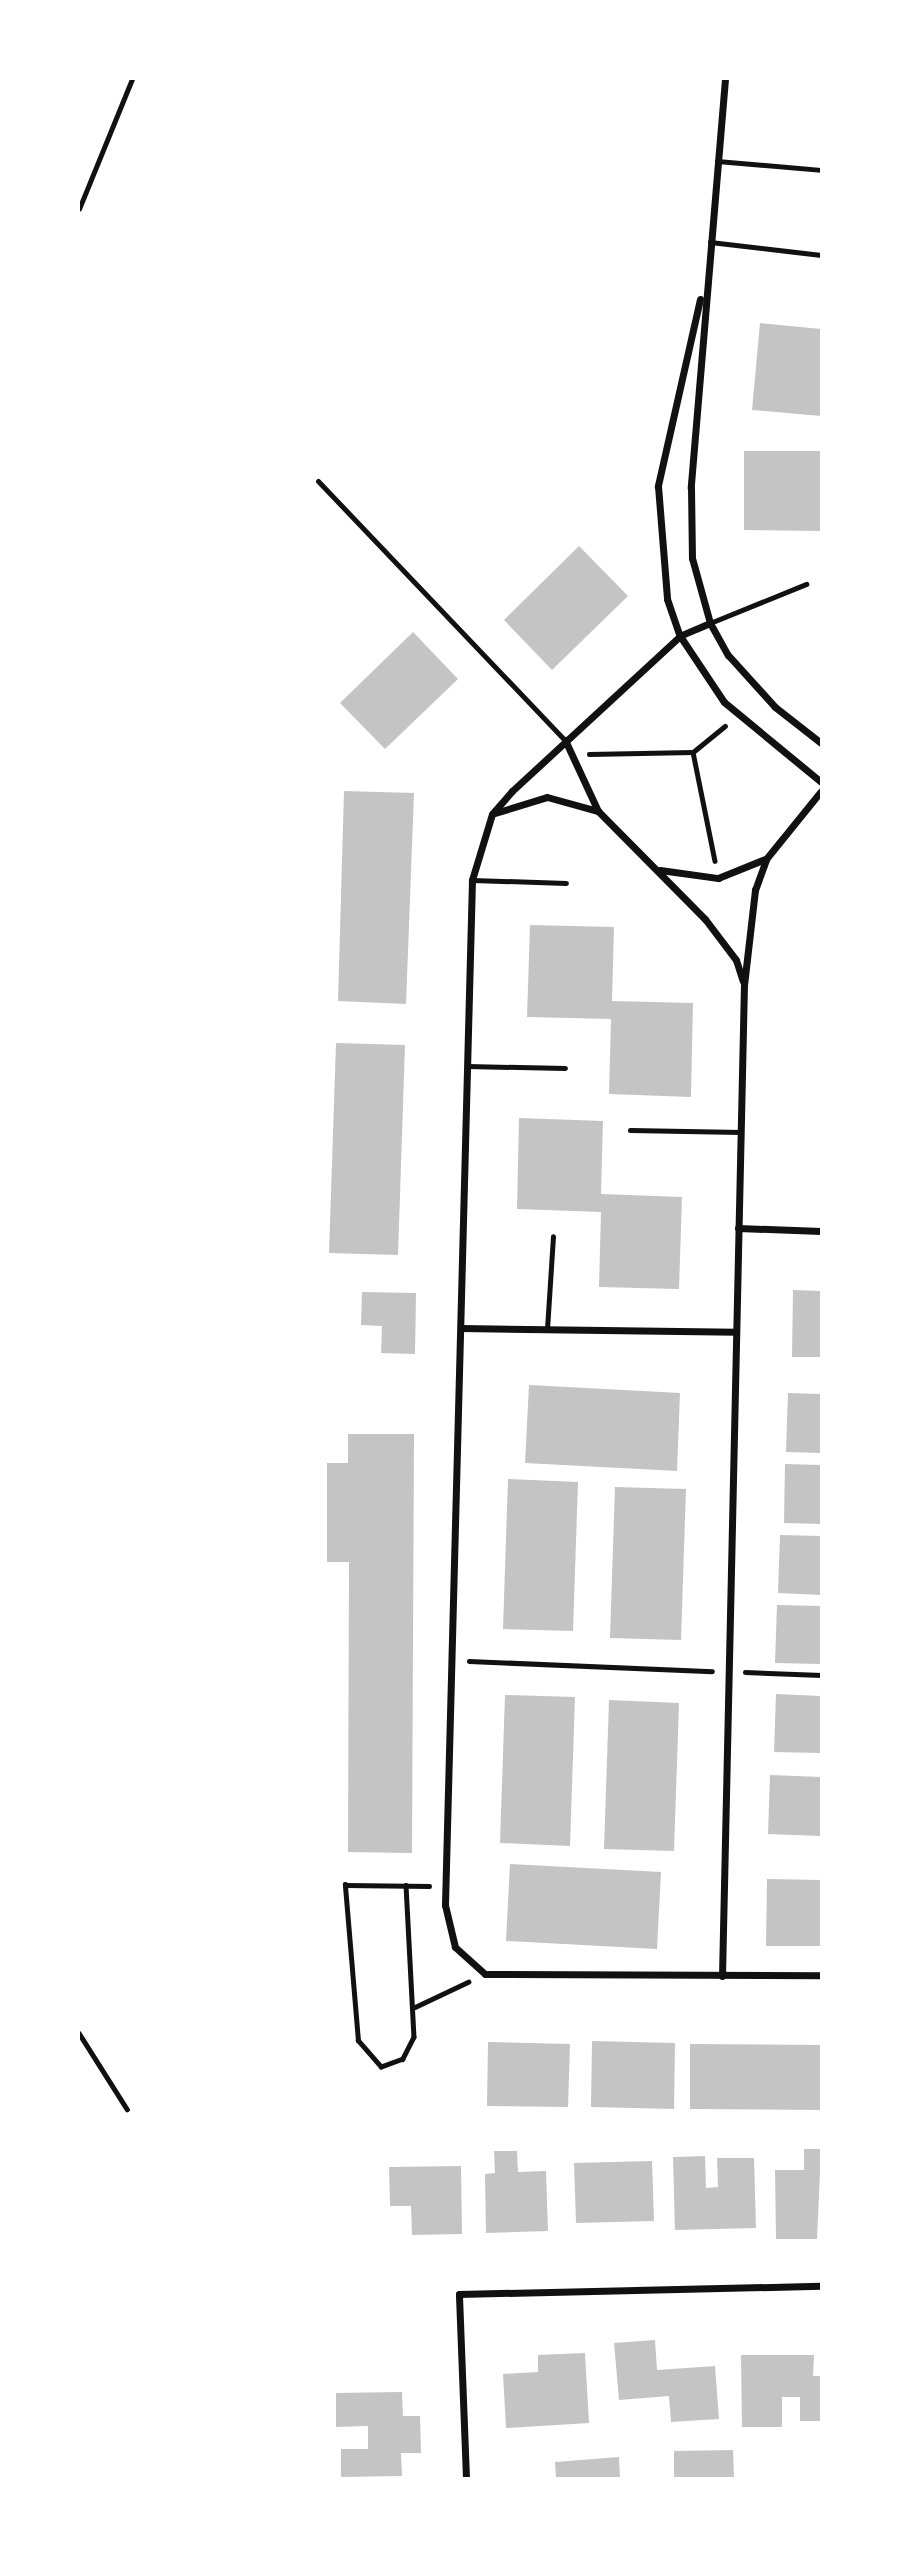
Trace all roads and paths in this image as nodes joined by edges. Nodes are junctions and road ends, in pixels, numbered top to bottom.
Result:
1 (132, 79) edge
2 (725, 79) edge
3 (717, 161) junction
4 (821, 170) edge
5 (79, 209) edge
6 (709, 242) junction
7 (821, 255) edge
8 (706, 268) junction
9 (318, 481) dead end
10 (806, 584) dead end
11 (710, 623) junction
12 (680, 636) junction
13 (737, 715) junction
14 (565, 740) junction
15 (821, 743) edge
16 (693, 752) junction
17 (821, 782) edge
18 (821, 791) edge
19 (598, 811) junction
20 (492, 814) junction
21 (766, 859) junction
22 (659, 870) junction
23 (718, 878) junction
24 (472, 880) junction
25 (566, 883) dead end
26 (744, 985) junction
27 (467, 1066) junction
28 (565, 1068) dead end
29 (630, 1130) dead end
30 (741, 1132) junction
31 (738, 1228) junction
32 (821, 1231) edge
33 (553, 1236) dead end
34 (461, 1328) junction
35 (547, 1329) junction
36 (736, 1332) junction
37 (451, 1660) junction
38 (729, 1672) junction
39 (821, 1675) edge
40 (406, 1885) junction
41 (446, 1886) junction
42 (485, 1974) junction
43 (821, 1975) edge
44 (722, 1976) junction
45 (415, 2007) junction
46 (79, 2033) edge
47 (127, 2109) dead end
48 (821, 2286) edge
49 (466, 2478) edge

1 - 5 path
2 - 3 street
3 - 4 lane
3 - 6 street
6 - 7 lane
6 - 8 street
8 - 11 street
8 - 12 street
9 - 14 lane
10 - 11 lane
11 - 12 street
11 - 15 street
12 - 13 street
12 - 14 street
13 - 16 path
13 - 17 street
14 - 16 path
14 - 19 street
14 - 20 street
16 - 23 path
18 - 21 street
19 - 20 street
19 - 22 street
20 - 24 street
21 - 23 street
21 - 26 street
22 - 23 street
22 - 26 street
24 - 25 lane
24 - 27 street
26 - 30 street
27 - 28 lane
27 - 34 street
29 - 30 lane
30 - 31 street
31 - 32 street
31 - 36 street
33 - 35 lane
34 - 35 street
34 - 37 street
35 - 36 street
36 - 38 street
37 - 38 path
37 - 41 street
38 - 39 path
38 - 44 street
40 - 41 path
40 - 45 path
40 - 45 path
41 - 42 street
42 - 44 street
42 - 45 path
43 - 44 street
46 - 47 path
48 - 49 street

